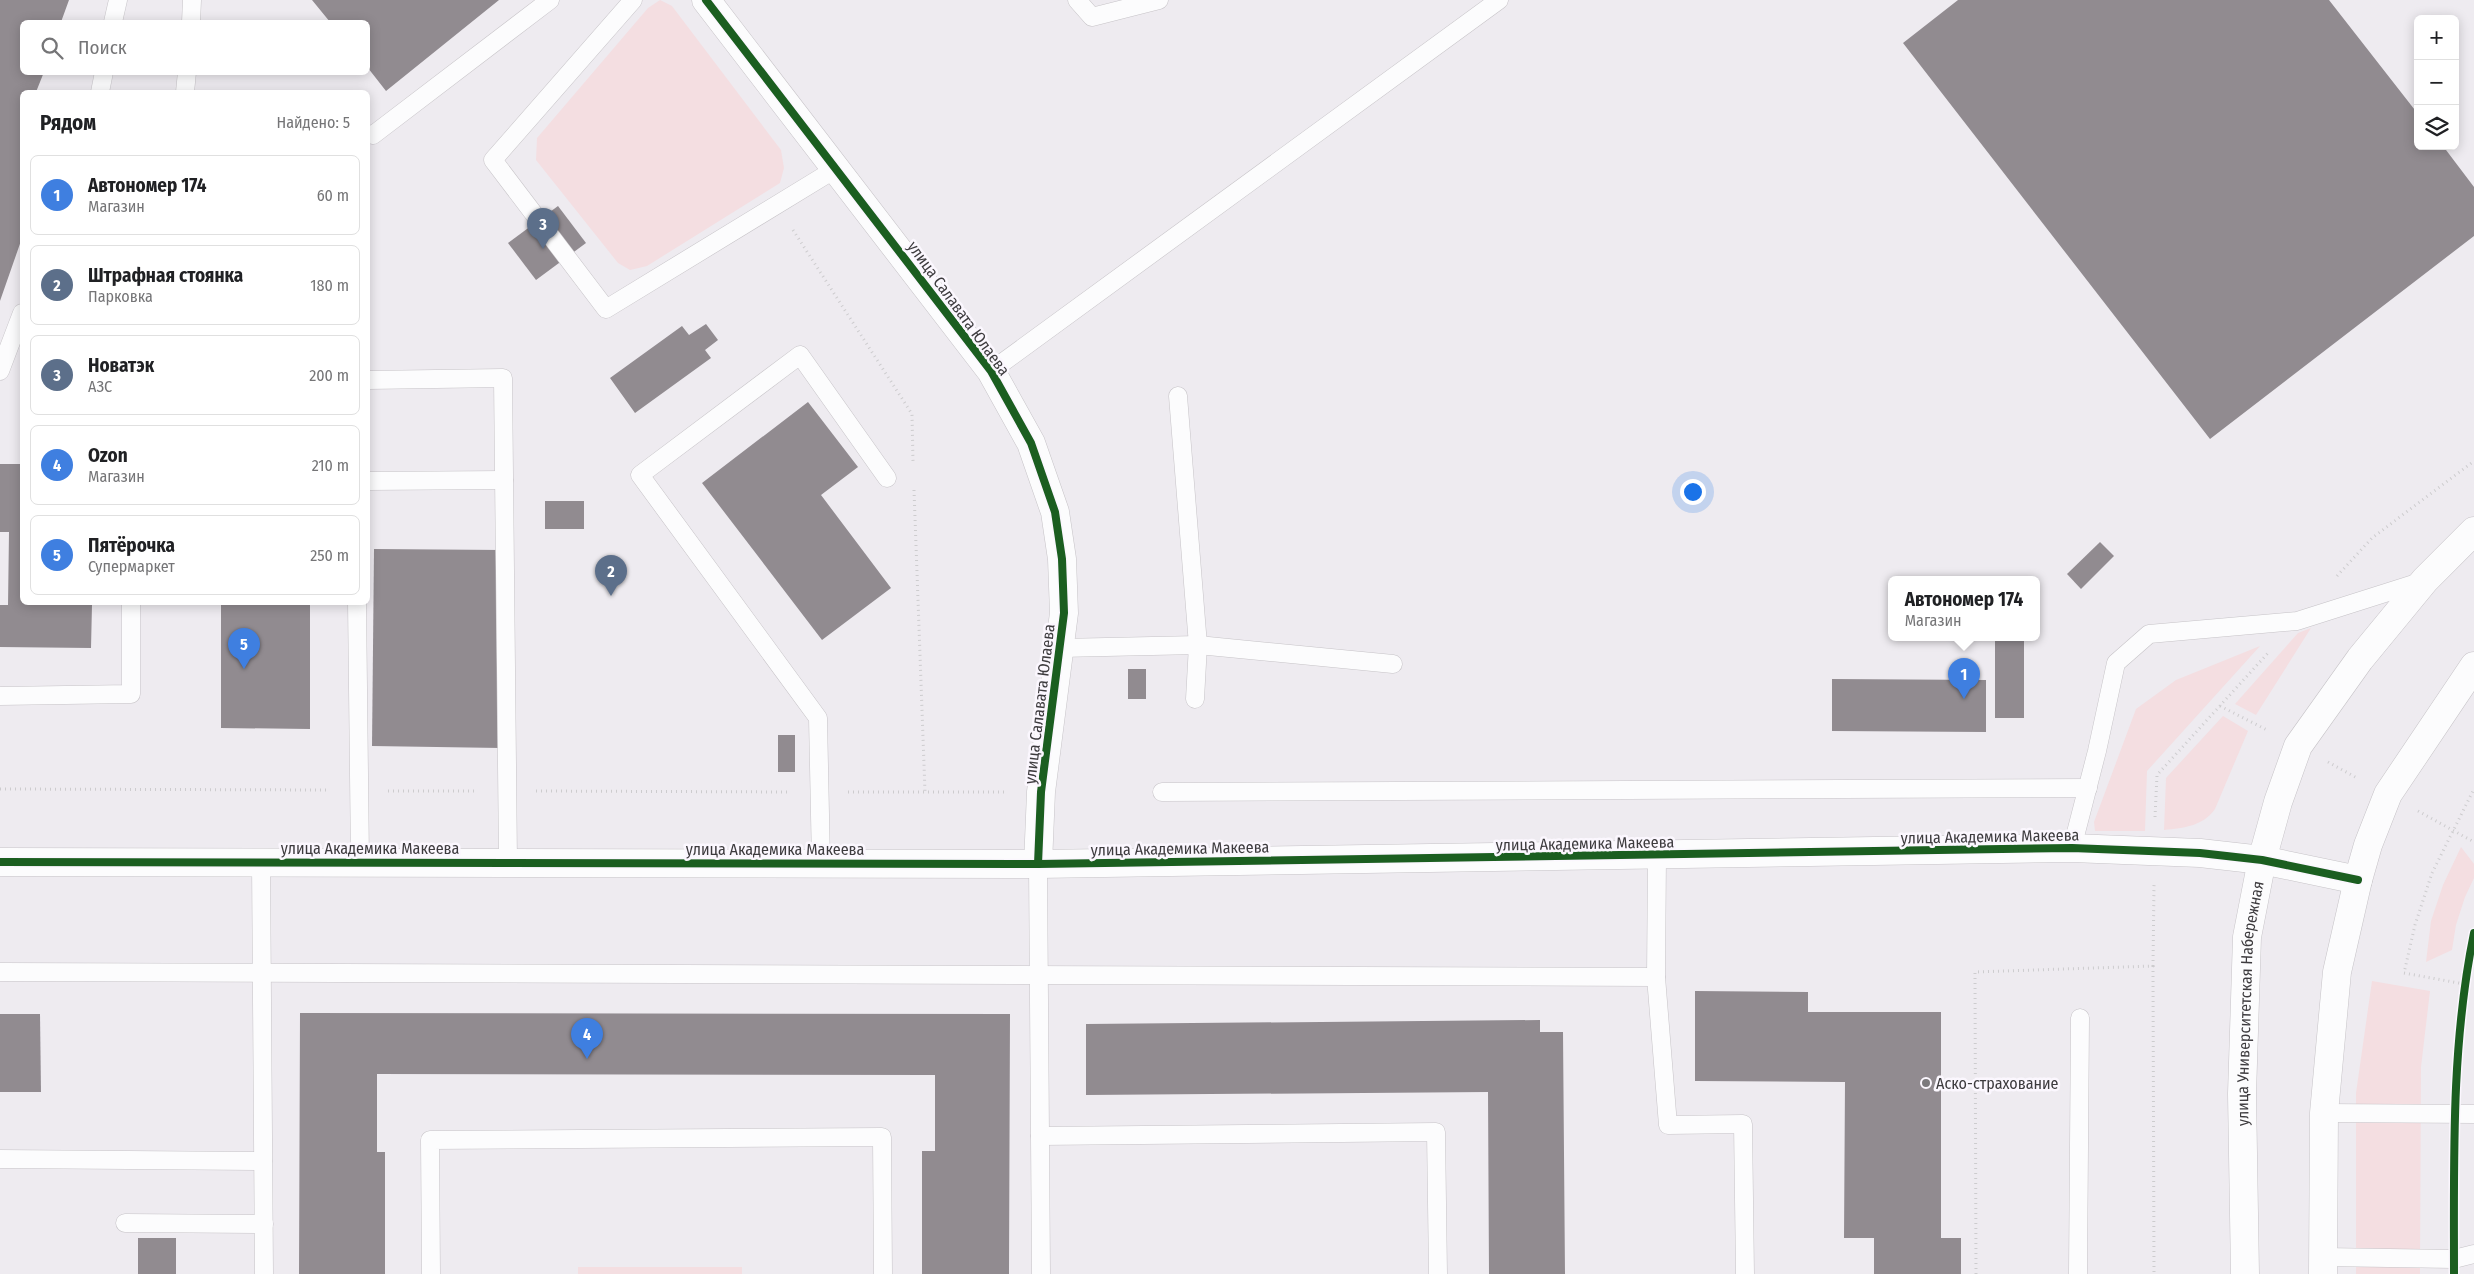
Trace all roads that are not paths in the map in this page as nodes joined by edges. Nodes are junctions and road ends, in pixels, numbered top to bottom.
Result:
1 (118, 0) edge
2 (192, 0) edge
3 (550, 0) edge
4 (633, 0) edge
5 (706, 0) edge
6 (1077, 0) edge
7 (1159, 0) edge
8 (1499, 0) edge
9 (113, 20) edge
10 (191, 20) edge
11 (103, 75) edge
12 (187, 75) edge
13 (100, 90) edge
14 (185, 90) edge
15 (370, 134) edge
16 (836, 168) junction
17 (20, 318) edge
18 (992, 371) junction
19 (0, 372) edge
20 (370, 380) edge
21 (1178, 396) dead end
22 (887, 478) dead end
23 (504, 480) junction
24 (370, 482) edge
25 (2474, 531) edge
26 (2426, 580) junction
27 (131, 605) edge
28 (356, 605) edge
29 (1198, 645) junction
30 (1060, 648) junction
31 (1393, 664) dead end
32 (2474, 666) edge
33 (0, 696) edge
34 (1195, 699) dead end
35 (2088, 788) junction
36 (1162, 792) dead end
37 (2072, 848) junction
38 (1657, 856) junction
39 (2262, 860) junction
40 (360, 861) junction
41 (0, 862) edge
42 (261, 862) junction
43 (508, 862) junction
44 (821, 863) junction
45 (1038, 864) junction
46 (2358, 880) junction
47 (0, 972) edge
48 (262, 972) junction
49 (1039, 974) junction
50 (1656, 977) junction
51 (2080, 1018) dead end
52 (2324, 1112) junction
53 (2474, 1114) edge
54 (1040, 1136) junction
55 (0, 1158) edge
56 (263, 1161) junction
57 (125, 1222) dead end
58 (264, 1224) junction
59 (2474, 1254) edge
60 (2323, 1266) edge
61 (264, 1274) edge
62 (431, 1274) edge
63 (883, 1274) edge
64 (1041, 1274) edge
65 (1438, 1274) edge
66 (1745, 1274) edge
67 (2078, 1274) edge
68 (2244, 1274) edge

1 - 9 lane
2 - 10 lane
3 - 15 lane
4 - 16 lane
5 - 16 street, улица Салавата Юлаева
6 - 7 lane
8 - 18 lane
11 - 13 lane
12 - 14 lane
16 - 18 street, улица Салавата Юлаева
17 - 19 lane
18 - 30 street, улица Салавата Юлаева
20 - 23 lane
21 - 29 lane
22 - 44 lane
23 - 24 lane
23 - 43 lane
25 - 26 street, улица Университетская Набережная
26 - 35 lane
26 - 39 street, улица Университетская Набережная
27 - 33 lane
28 - 40 lane
29 - 30 lane
29 - 31 lane
29 - 34 lane
30 - 45 street, улица Салавата Юлаева
32 - 46 street
35 - 36 lane
35 - 37 lane
37 - 38 street, улица Академика Макеева
37 - 39 street, улица Академика Макеева
38 - 45 street, улица Академика Макеева
38 - 50 lane
39 - 46 street, улица Академика Макеева
39 - 68 street, улица Университетская Набережная
40 - 42 street, улица Академика Макеева
40 - 43 street, улица Академика Макеева
41 - 42 street, улица Академика Макеева
42 - 48 lane
43 - 44 street, улица Академика Макеева
44 - 45 street, улица Академика Макеева
45 - 49 lane
46 - 52 street
47 - 48 lane
48 - 49 lane
48 - 56 lane
49 - 50 lane
49 - 54 lane
50 - 66 lane
51 - 67 lane
52 - 53 lane
52 - 60 street
54 - 64 lane
54 - 65 lane
55 - 56 lane
56 - 58 lane
57 - 58 lane
58 - 61 lane
59 - 60 lane
62 - 63 lane

